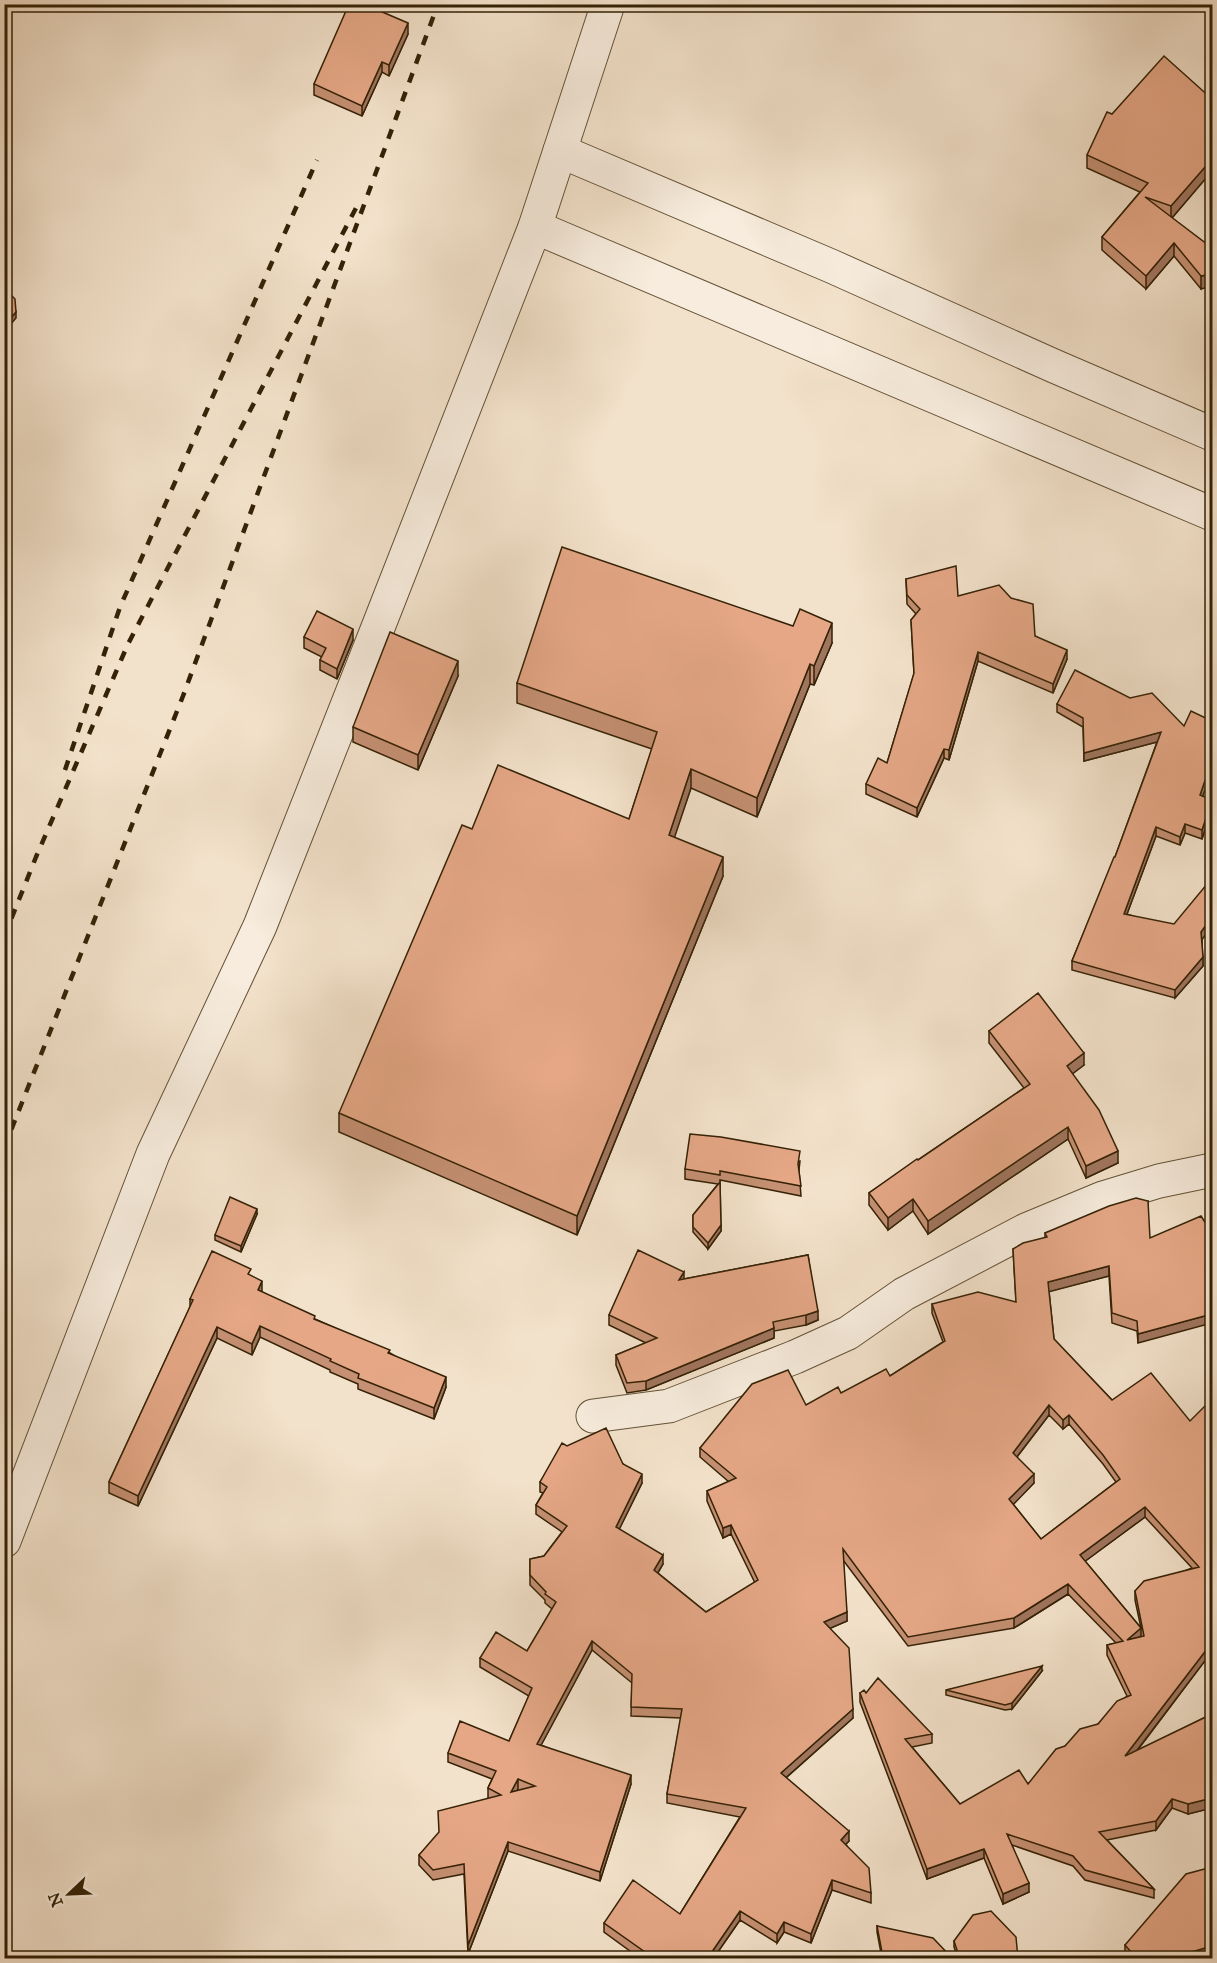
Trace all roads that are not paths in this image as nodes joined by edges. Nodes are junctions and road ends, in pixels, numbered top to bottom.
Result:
1 (608, 4) edge
2 (560, 151) junction
3 (535, 227) junction
4 (1212, 434) edge
5 (1212, 514) edge
6 (1212, 1170) edge
7 (593, 1416) dead end
8 (4, 1541) edge

1 - 2 street
2 - 3 street
2 - 4 street
3 - 5 street
3 - 8 street
6 - 7 street

